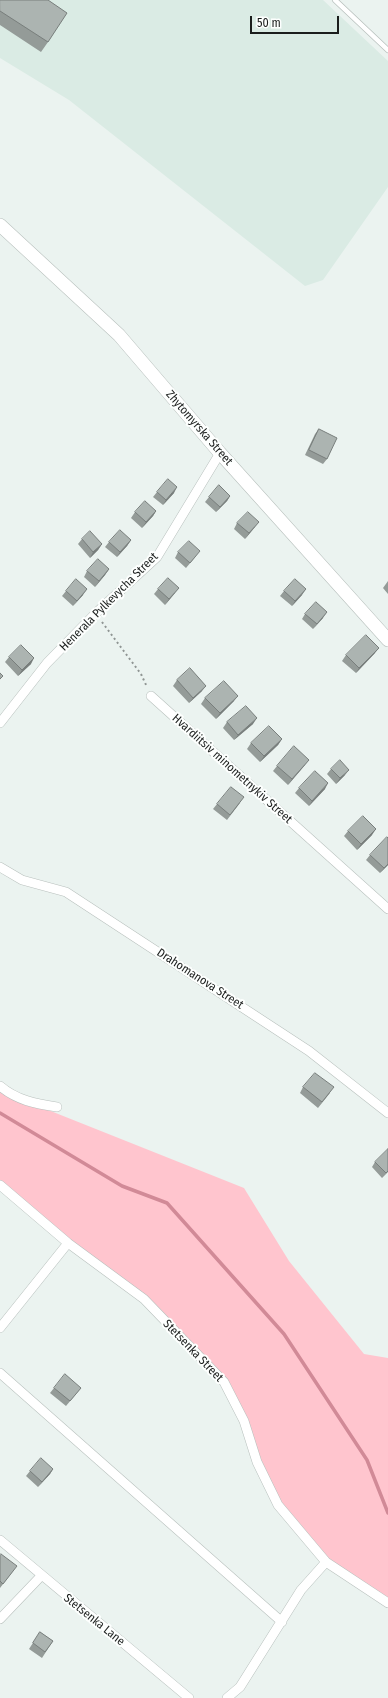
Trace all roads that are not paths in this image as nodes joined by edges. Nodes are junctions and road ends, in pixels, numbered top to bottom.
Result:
1 (335, 0) edge
2 (388, 50) edge
3 (0, 225) edge
4 (220, 453) junction
5 (388, 640) edge
6 (151, 696) road end
7 (0, 723) edge
8 (0, 867) edge
9 (388, 909) edge
10 (0, 1086) edge
11 (57, 1107) dead end
12 (388, 1113) edge
13 (0, 1185) edge
14 (68, 1243) junction
15 (0, 1328) edge
16 (0, 1374) edge
17 (0, 1540) edge
18 (326, 1562) junction
19 (41, 1576) junction
20 (388, 1603) edge
21 (0, 1619) edge
22 (282, 1622) junction
23 (189, 1698) edge
24 (227, 1698) edge

1 - 2 lane
3 - 4 main road, Zhytomyrska Street
4 - 5 main road, Zhytomyrska Street
4 - 7 street, Henerala Pylkevycha Street
6 - 9 street, Hvardiitsiv minometnykiv Street
8 - 12 street, Drahomanova Street
10 - 11 street
13 - 14 street, Stetsenka Street
14 - 15 street
14 - 18 street, Stetsenka Street
16 - 22 street
17 - 19 street, Stetsenka Lane
18 - 20 street, Stetsenka Street
18 - 22 street
19 - 21 street
19 - 23 street, Stetsenka Lane
22 - 24 street

